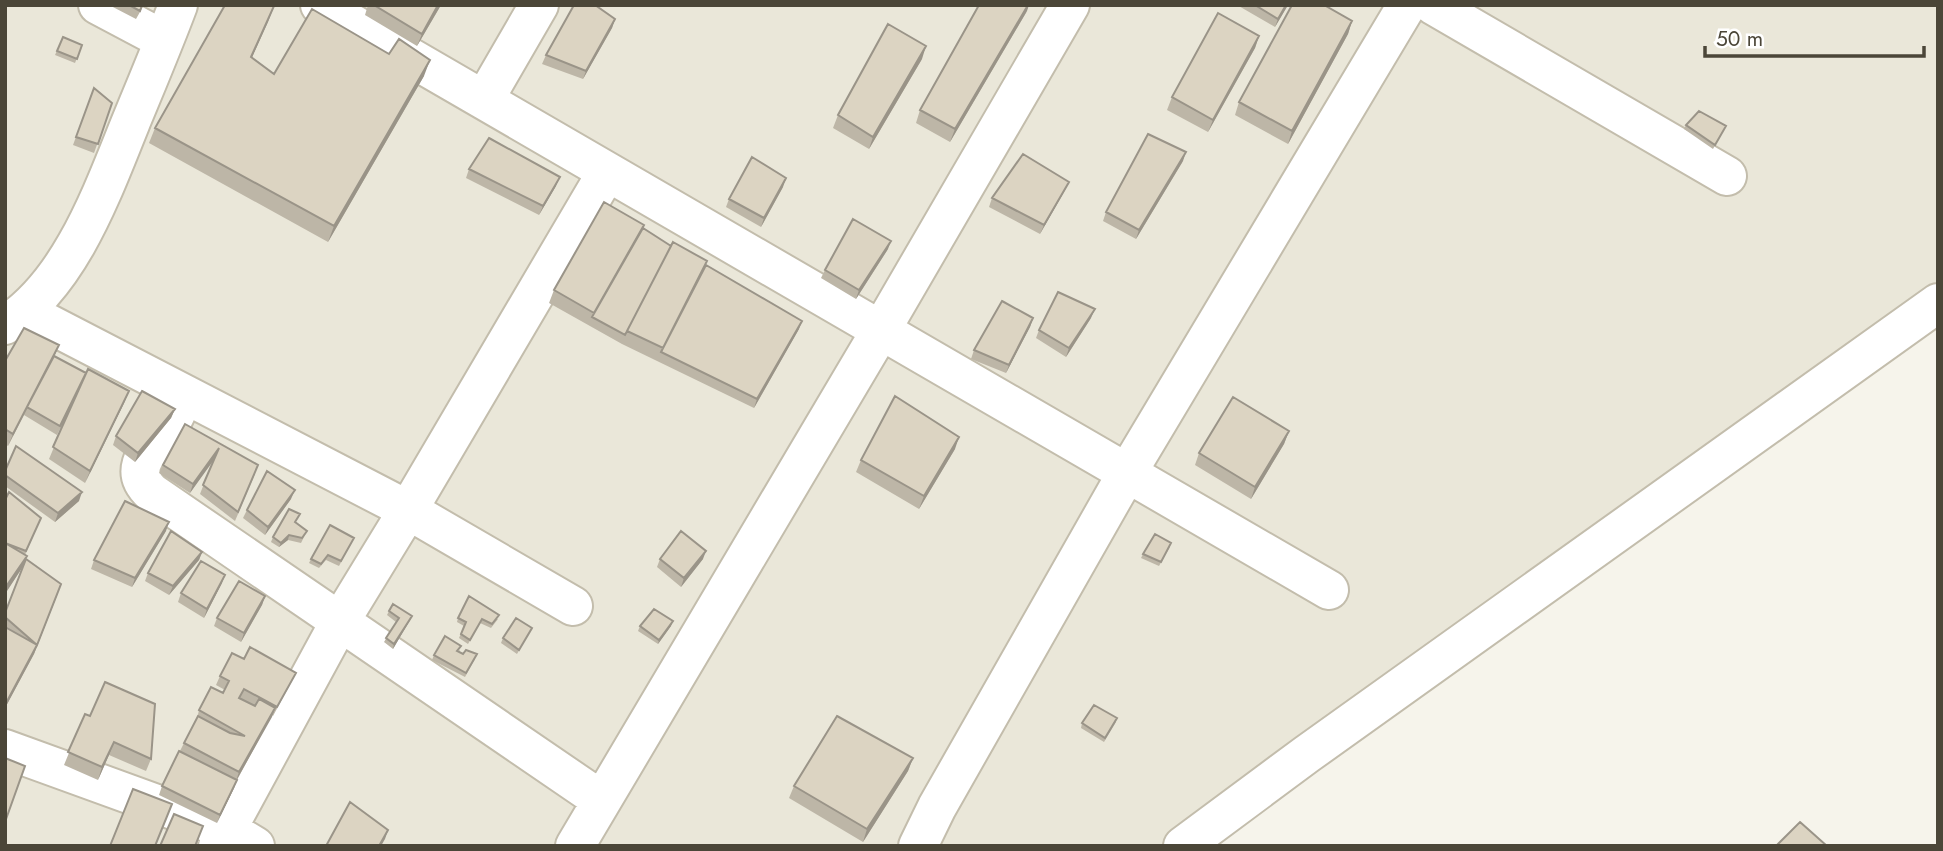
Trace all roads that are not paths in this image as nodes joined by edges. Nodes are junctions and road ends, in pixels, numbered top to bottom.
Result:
1 (98, 5) edge
2 (178, 5) edge
3 (320, 5) edge
4 (539, 5) edge
5 (1070, 5) edge
6 (1407, 5) edge
7 (1433, 5) edge
8 (164, 40) junction
9 (484, 100) junction
10 (607, 172) junction
11 (1727, 176) dead end
12 (1938, 303) edge
13 (16, 318) edge
14 (881, 330) junction
15 (184, 395) junction
16 (1127, 473) junction
17 (408, 510) junction
18 (1329, 590) dead end
19 (573, 606) dead end
20 (339, 623) junction
21 (5, 749) edge
22 (601, 800) junction
23 (234, 841) edge
24 (575, 846) edge
25 (918, 846) edge
26 (1183, 846) edge

1 - 8 street
2 - 8 street
3 - 9 street
4 - 9 street
5 - 14 street
6 - 16 street
7 - 11 street
8 - 13 street
9 - 10 street
10 - 14 street
10 - 17 street
12 - 26 street
13 - 15 street
14 - 16 street
14 - 22 street
15 - 17 street
15 - 20 street
16 - 18 street
16 - 25 street
17 - 19 street
17 - 20 street
20 - 22 street
20 - 23 street
21 - 23 street
22 - 24 street

